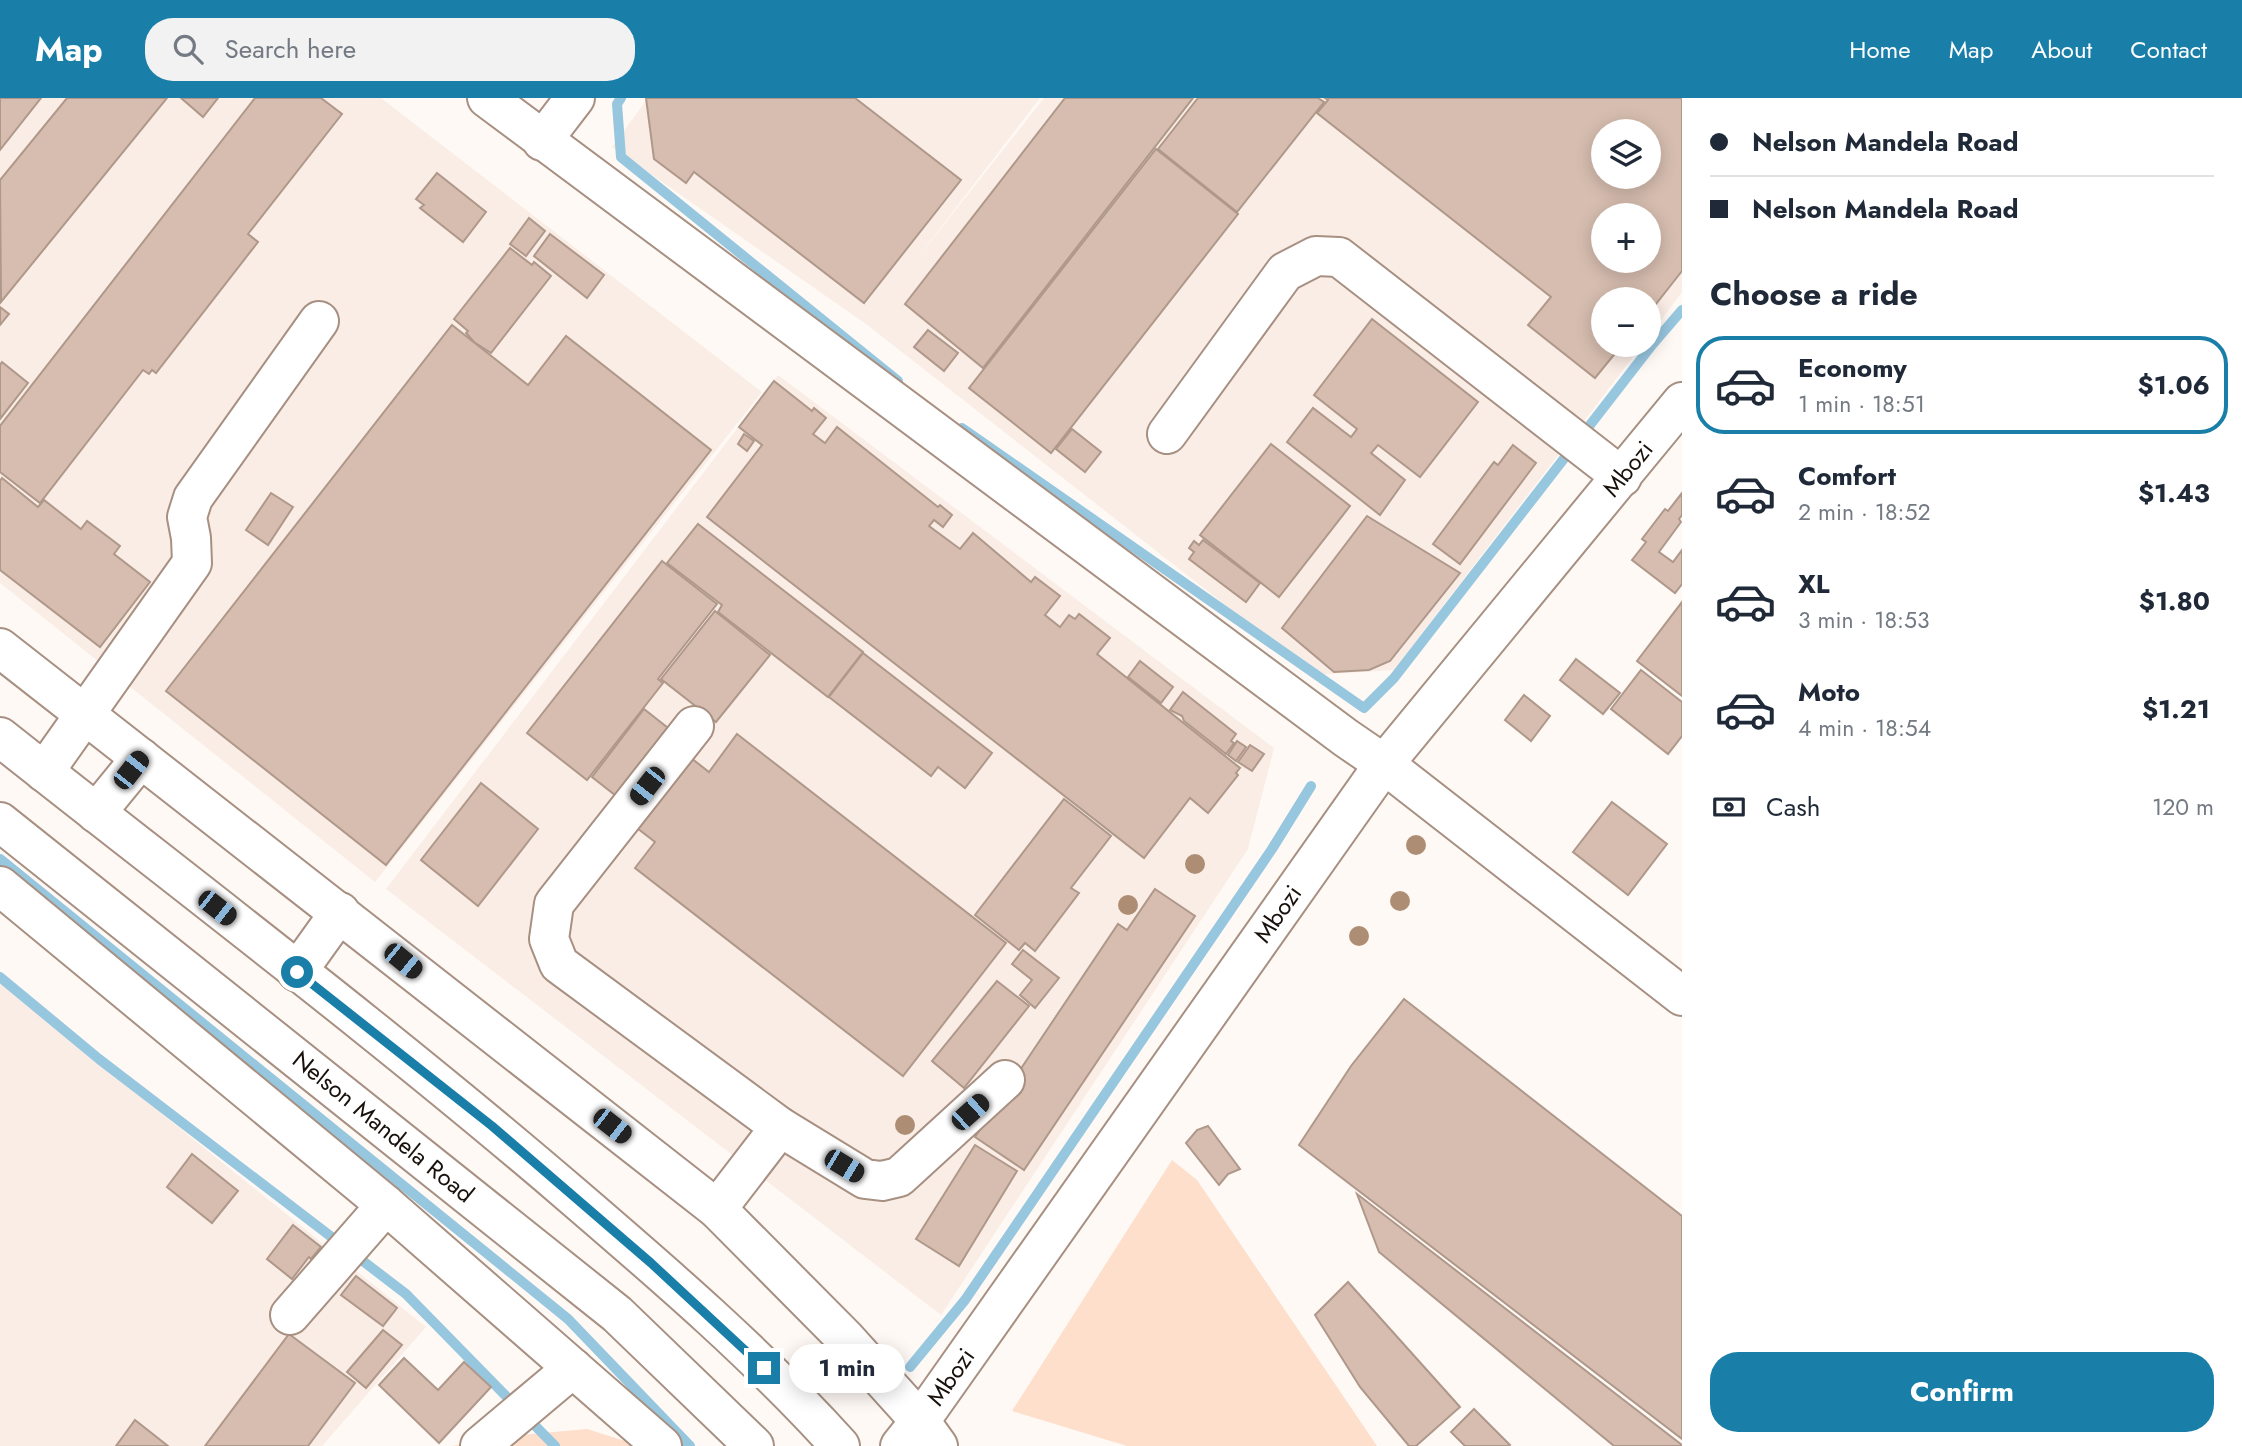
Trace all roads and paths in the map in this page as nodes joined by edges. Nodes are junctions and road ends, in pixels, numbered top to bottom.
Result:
1 (487, 98) edge
2 (575, 98) edge
3 (542, 141) junction
4 (319, 321) dead end
5 (1682, 402) edge
6 (1167, 434) dead end
7 (1622, 477) junction
8 (0, 648) edge
9 (85, 715) junction
10 (694, 726) dead end
11 (0, 737) edge
12 (141, 758) junction
13 (1384, 764) junction
14 (44, 772) junction
15 (96, 813) junction
16 (0, 822) edge
17 (0, 886) edge
18 (340, 912) junction
19 (297, 972) junction
20 (1682, 996) edge
21 (1005, 1080) dead end
22 (780, 1127) junction
23 (386, 1205) junction
24 (717, 1209) junction
25 (290, 1314) dead end
26 (573, 1368) junction
27 (919, 1438) edge
28 (480, 1446) edge
29 (662, 1446) edge
30 (754, 1446) edge
31 (840, 1446) edge

1 - 3 street
2 - 3 street
3 - 13 street
4 - 9 street
5 - 7 street, Mbozi
6 - 7 street
7 - 13 street, Mbozi
8 - 9 street
9 - 12 street
9 - 14 street
10 - 22 street
11 - 14 street
12 - 15 street
12 - 18 street
13 - 20 street
13 - 27 street, Mbozi
14 - 15 street
15 - 19 street
16 - 30 street, Nelson Mandela Road
17 - 23 street
18 - 19 street
18 - 24 street
19 - 31 street
21 - 22 street
22 - 24 street
23 - 25 street
23 - 26 street
24 - 27 street
26 - 28 street
26 - 29 street

